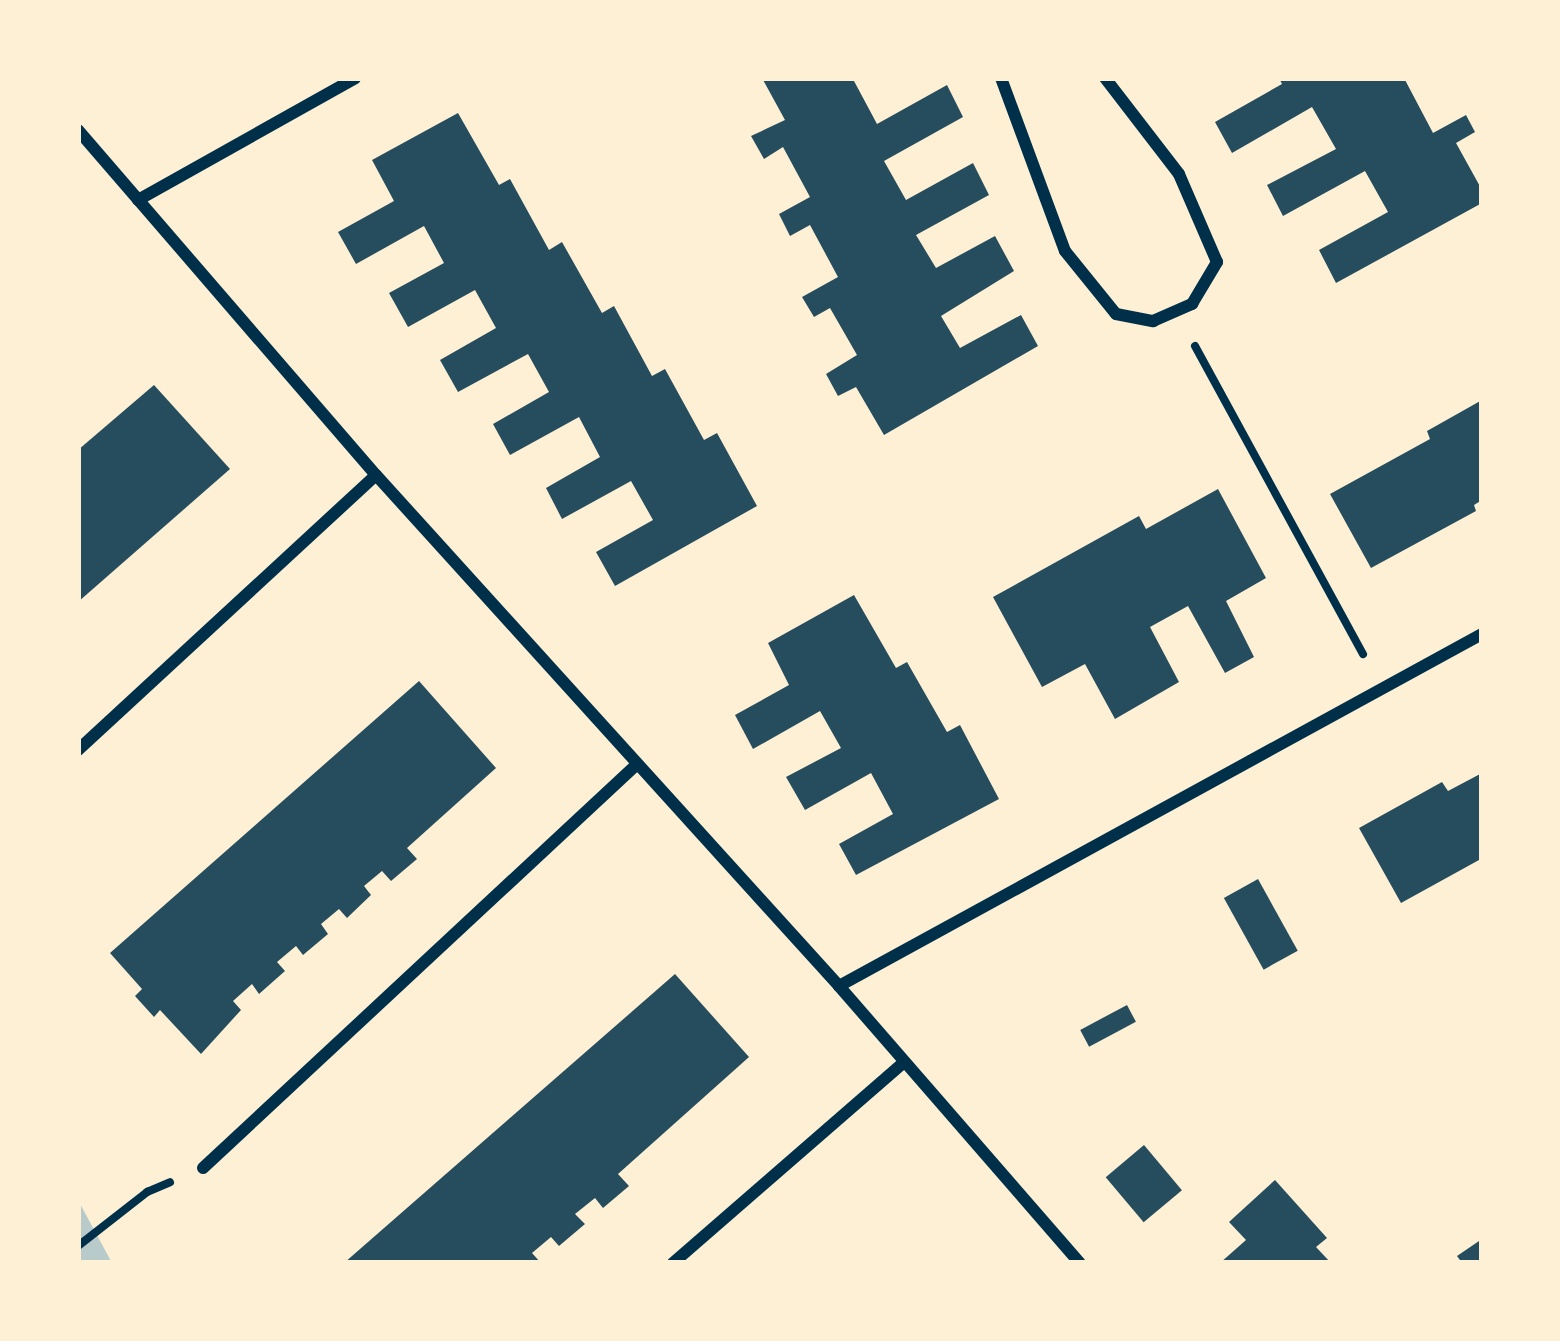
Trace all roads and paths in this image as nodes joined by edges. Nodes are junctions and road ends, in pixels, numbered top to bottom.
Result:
1 (356, 78) edge
2 (1001, 78) edge
3 (1105, 78) edge
4 (78, 130) edge
5 (138, 200) junction
6 (1175, 311) junction
7 (376, 475) junction
8 (1482, 634) edge
9 (1375, 690) junction
10 (78, 750) edge
11 (635, 766) junction
12 (839, 986) junction
13 (904, 1062) junction
14 (203, 1168) joint
15 (78, 1246) edge
16 (673, 1263) edge
17 (1080, 1263) edge

1 - 5 street
2 - 6 street
3 - 6 street
4 - 5 street
5 - 7 street
6 - 9 path
7 - 10 street
7 - 11 street
8 - 9 street
9 - 12 street
11 - 12 street
11 - 14 street
12 - 13 street
13 - 16 street
13 - 17 street
14 - 15 path

